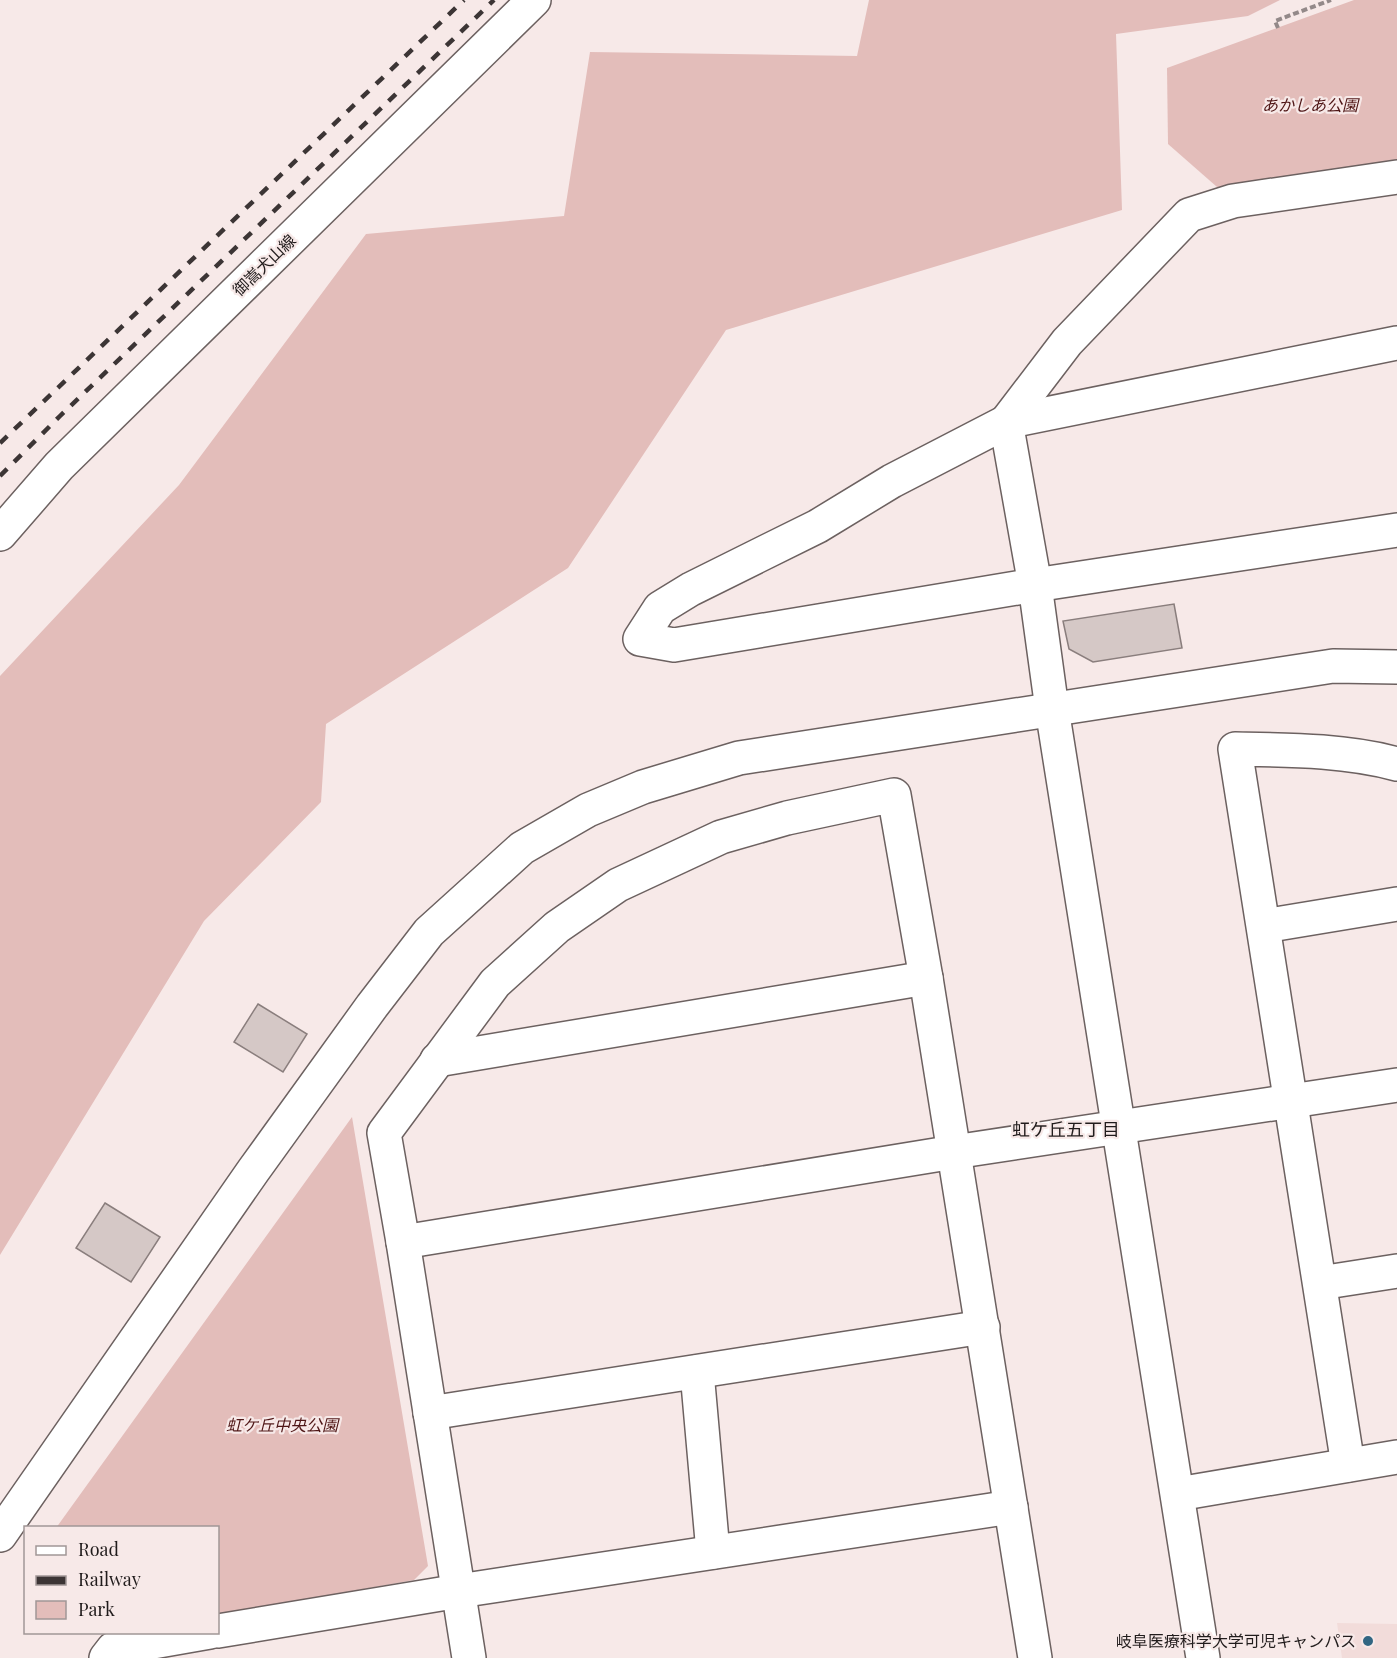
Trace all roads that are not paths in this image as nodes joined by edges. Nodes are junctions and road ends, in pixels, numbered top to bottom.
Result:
1 (534, 0) edge
2 (1397, 177) edge
3 (1397, 344) edge
4 (1006, 422) junction
5 (1397, 531) edge
6 (0, 534) edge
7 (1035, 585) junction
8 (1397, 667) edge
9 (1052, 710) junction
10 (1397, 764) edge
11 (1397, 904) edge
12 (1264, 926) junction
13 (926, 978) junction
14 (437, 1060) junction
15 (1397, 1085) edge
16 (1292, 1101) junction
17 (1118, 1127) junction
18 (954, 1152) junction
19 (403, 1242) junction
20 (1397, 1270) edge
21 (1320, 1283) junction
22 (982, 1327) junction
23 (697, 1372) junction
24 (430, 1413) junction
25 (1397, 1457) edge
26 (1348, 1465) junction
27 (1178, 1494) junction
28 (1011, 1507) junction
29 (0, 1535) edge
30 (713, 1552) junction
31 (459, 1591) junction
32 (219, 1631) edge
33 (198, 1634) edge
34 (1198, 1657) edge
35 (106, 1658) edge
36 (469, 1658) edge
37 (1035, 1658) edge

1 - 6 street, 御嵩犬山線
2 - 4 street
3 - 4 street
4 - 7 street
4 - 7 street
5 - 7 street
7 - 9 street
8 - 9 street
9 - 17 street
9 - 29 street
10 - 12 street
11 - 12 street
12 - 16 street
13 - 14 street
13 - 14 street
13 - 18 street
14 - 19 street
15 - 16 street
16 - 17 street
16 - 21 street
17 - 18 street
17 - 27 street
18 - 19 street
18 - 22 street
19 - 24 street
20 - 21 street
21 - 26 street
22 - 23 street
22 - 28 street
23 - 24 street
23 - 30 street
24 - 31 street
25 - 26 street
26 - 27 street
27 - 34 street
28 - 30 street
28 - 37 street
30 - 31 street
31 - 32 street
31 - 36 street
33 - 35 street

